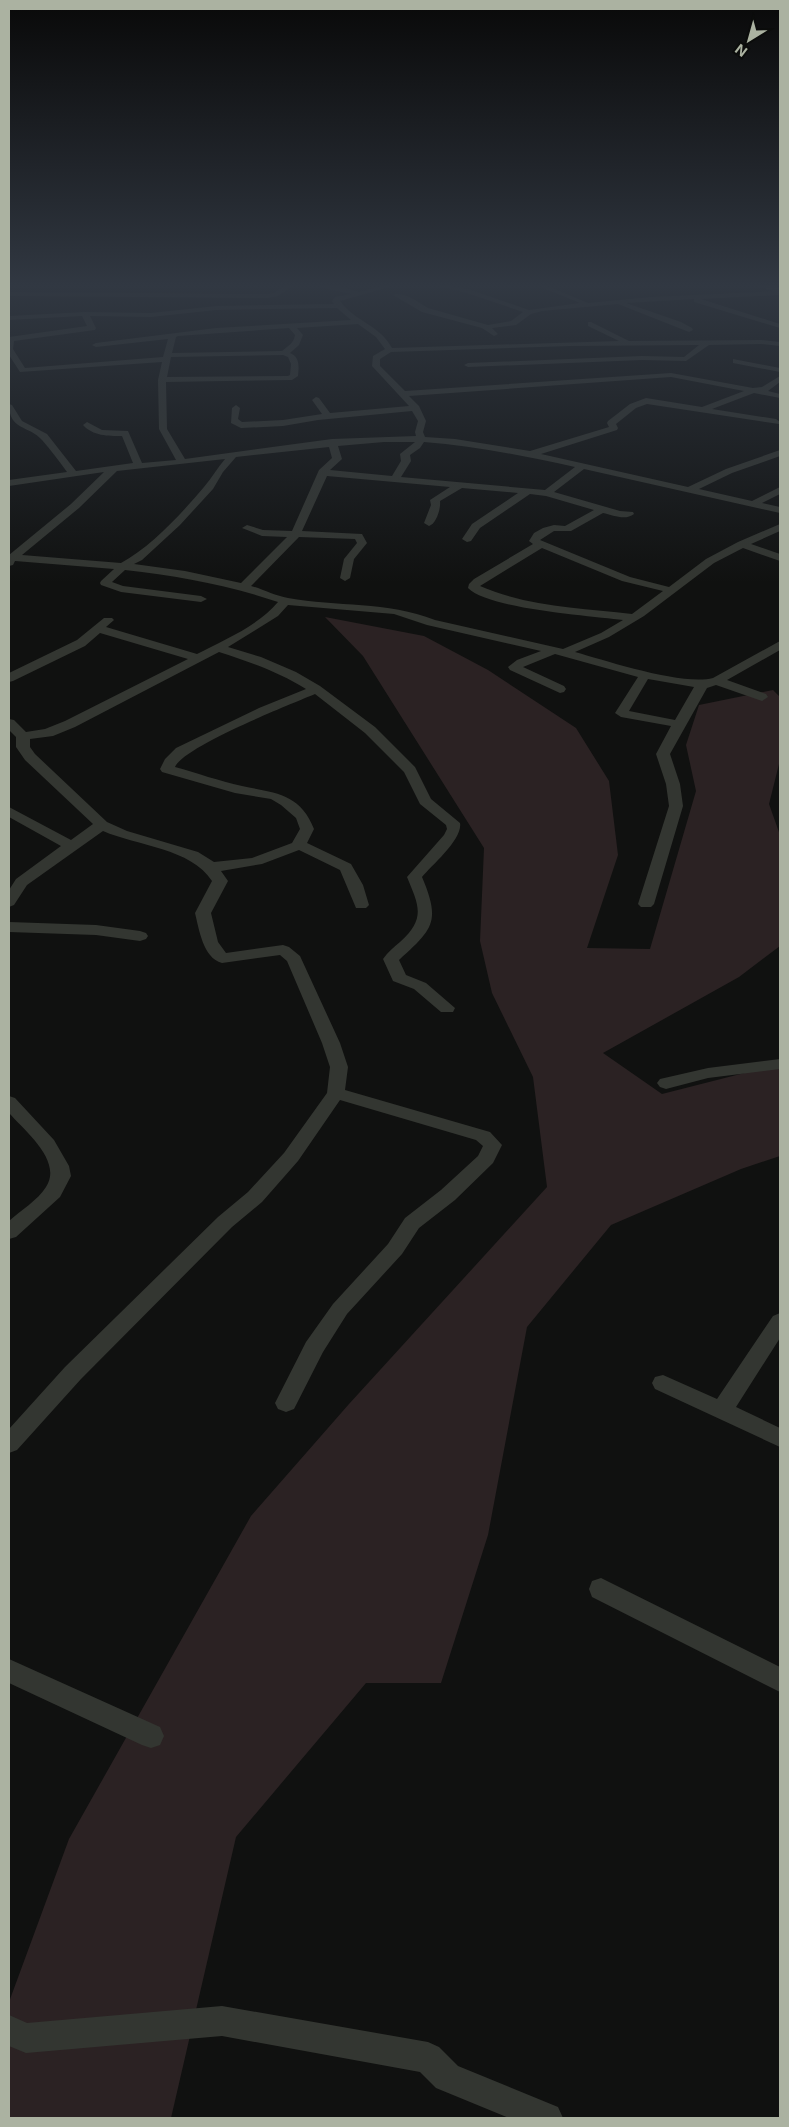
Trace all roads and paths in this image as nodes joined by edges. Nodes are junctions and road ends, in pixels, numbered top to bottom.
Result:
1 (162, 384) edge
2 (394, 384) edge
3 (444, 384) edge
4 (723, 384) edge
5 (772, 384) edge
6 (754, 390) junction
7 (403, 394) junction
8 (780, 396) edge
9 (316, 400) dead end
10 (9, 407) edge
11 (236, 408) dead end
12 (416, 408) junction
13 (704, 409) junction
14 (328, 417) junction
15 (776, 422) dead end
16 (87, 425) dead end
17 (421, 438) junction
18 (332, 442) junction
19 (780, 453) edge
20 (530, 454) junction
21 (233, 455) junction
22 (182, 462) junction
23 (139, 466) junction
24 (582, 466) junction
25 (114, 468) junction
26 (324, 472) junction
27 (74, 474) junction
28 (395, 479) junction
29 (9, 483) edge
30 (459, 486) junction
31 (691, 489) junction
32 (780, 490) edge
33 (528, 491) junction
34 (548, 493) junction
35 (755, 504) junction
36 (602, 509) junction
37 (780, 510) edge
38 (629, 514) dead end
39 (429, 523) dead end
40 (780, 527) edge
41 (247, 528) dead end
42 (296, 534) junction
43 (467, 539) dead end
44 (742, 544) junction
45 (540, 545) junction
46 (780, 558) edge
47 (10, 560) edge
48 (123, 566) junction
49 (345, 578) dead end
50 (245, 586) junction
51 (670, 590) junction
52 (201, 599) dead end
53 (285, 601) junction
54 (632, 617) junction
55 (108, 620) dead end
56 (99, 629) junction
57 (780, 645) edge
58 (218, 648) junction
59 (559, 652) junction
60 (198, 658) junction
61 (645, 675) junction
62 (9, 678) edge
63 (716, 681) junction
64 (702, 686) junction
65 (316, 689) junction
66 (560, 689) dead end
67 (762, 697) dead end
68 (9, 723) edge
69 (678, 724) junction
70 (23, 736) junction
71 (9, 811) edge
72 (102, 825) junction
73 (70, 845) junction
74 (299, 845) junction
75 (211, 867) junction
76 (9, 902) edge
77 (646, 904) dead end
78 (361, 905) dead end
79 (9, 927) edge
80 (140, 936) dead end
81 (447, 1008) dead end
82 (780, 1064) edge
83 (666, 1083) dead end
84 (336, 1093) junction
85 (9, 1102) edge
86 (9, 1231) edge
87 (780, 1321) edge
88 (664, 1383) dead end
89 (286, 1403) dead end
90 (722, 1410) junction
91 (780, 1438) edge
92 (9, 1444) edge
93 (601, 1589) dead end
94 (9, 1671) edge
95 (780, 1680) edge
96 (151, 1736) dead end
97 (9, 2030) edge
98 (548, 2118) edge

1 - 22 street
2 - 7 street
3 - 7 street
4 - 6 street
5 - 6 street
6 - 8 street
6 - 13 street
7 - 12 street
9 - 14 street
10 - 27 street
11 - 14 street
12 - 14 street
12 - 17 street
13 - 15 street
13 - 20 street
16 - 23 street
17 - 18 street
17 - 20 street
17 - 28 street
18 - 21 street
18 - 26 street
19 - 31 street
20 - 24 street
21 - 22 street
21 - 48 street
22 - 23 street
23 - 25 street
24 - 31 street
24 - 34 street
25 - 27 street
25 - 47 street
26 - 28 street
26 - 42 street
27 - 29 street
28 - 30 street
30 - 33 street
30 - 39 street
31 - 35 street
32 - 35 street
33 - 34 street
33 - 43 street
34 - 36 street
35 - 37 street
36 - 38 street
36 - 45 street
40 - 44 street
41 - 42 street
42 - 49 street
42 - 50 street
44 - 46 street
44 - 51 street
45 - 51 street
45 - 54 street
47 - 48 street
48 - 50 street
48 - 52 street
50 - 53 street
51 - 54 street
53 - 58 street
53 - 59 street
54 - 59 street
55 - 56 street
56 - 60 street
56 - 62 street
57 - 63 street
58 - 60 street
58 - 65 street
59 - 61 street
59 - 66 street
60 - 70 street
61 - 64 street
61 - 69 street
63 - 64 street
63 - 67 street
64 - 69 street
65 - 74 street
65 - 81 street
68 - 70 street
69 - 77 street
70 - 72 street
71 - 73 street
72 - 73 street
72 - 75 street
73 - 76 street
74 - 75 street
74 - 78 street
75 - 84 street
79 - 80 street
82 - 83 street
84 - 89 street
84 - 92 street
85 - 86 street
87 - 90 street
88 - 90 street
90 - 91 street
93 - 95 street
94 - 96 street
97 - 98 street

